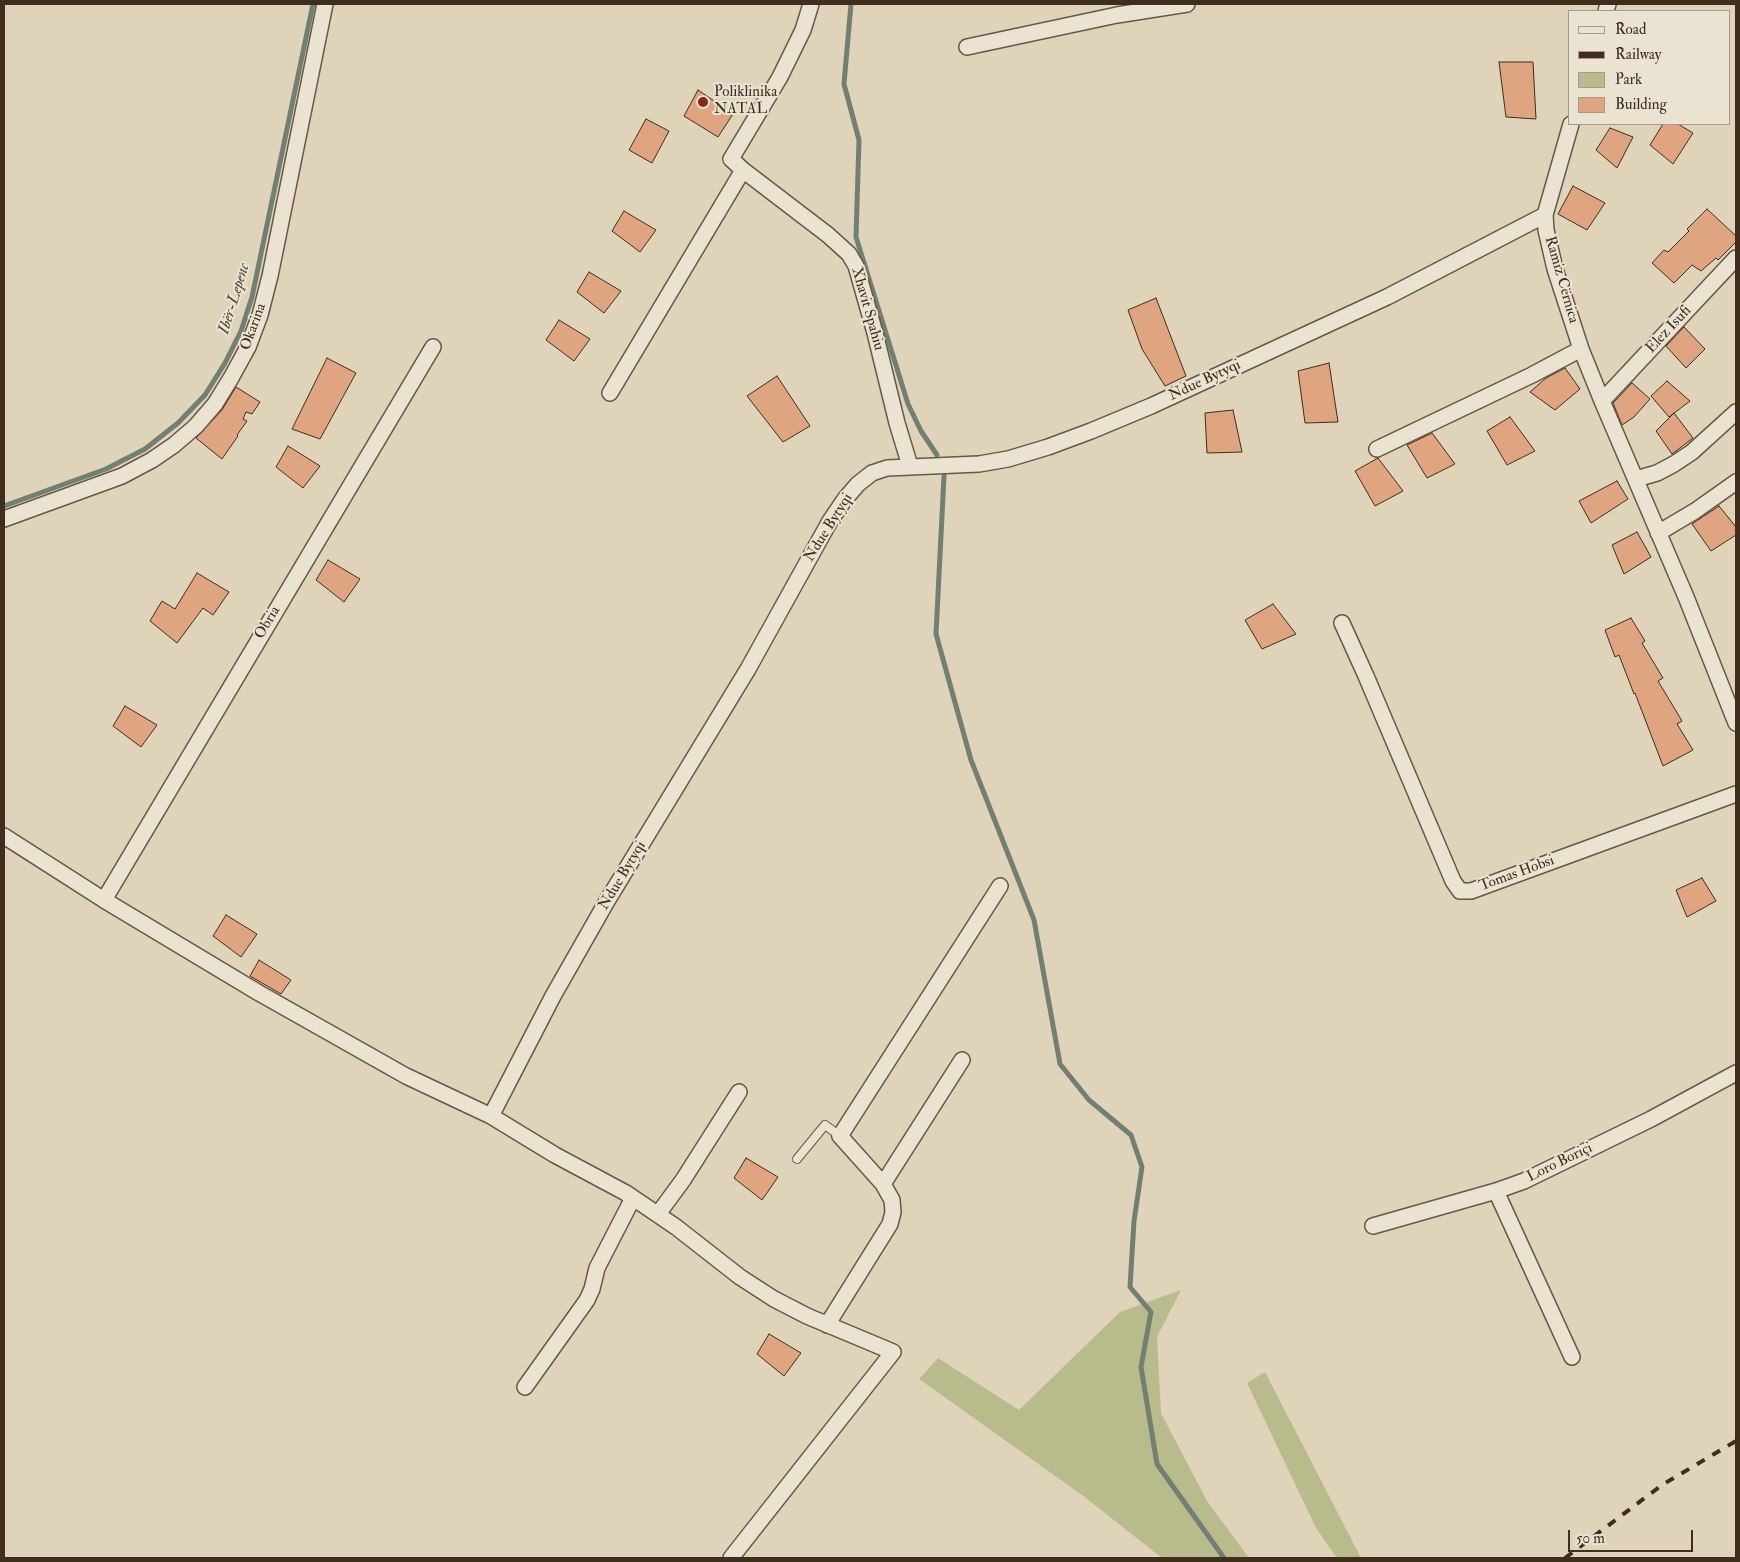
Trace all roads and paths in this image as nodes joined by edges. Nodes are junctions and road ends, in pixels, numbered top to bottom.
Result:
1 (326, 4) edge
2 (811, 4) edge
3 (1187, 4) edge
4 (1116, 10) edge
5 (967, 47) dead end
6 (1571, 125) edge
7 (743, 170) junction
8 (1545, 215) junction
9 (1736, 258) edge
10 (433, 347) dead end
11 (1581, 349) junction
12 (610, 393) dead end
13 (1602, 400) junction
14 (1736, 412) edge
15 (1377, 449) dead end
16 (910, 466) junction
17 (1636, 479) junction
18 (1736, 482) edge
19 (4, 519) edge
20 (1658, 533) junction
21 (1342, 623) dead end
22 (1736, 723) edge
23 (1736, 794) edge
24 (4, 836) edge
25 (1000, 886) dead end
26 (104, 900) junction
27 (962, 1060) dead end
28 (1736, 1073) edge
29 (739, 1092) dead end
30 (491, 1116) junction
31 (840, 1136) junction
32 (797, 1160) dead end
33 (883, 1184) junction
34 (1496, 1190) junction
35 (633, 1198) junction
36 (658, 1214) junction
37 (1373, 1226) dead end
38 (827, 1325) junction
39 (1572, 1357) dead end
40 (525, 1387) dead end
41 (731, 1558) edge

1 - 19 street, Okarina
2 - 7 street
3 - 4 street
4 - 5 street
6 - 8 street, Ramiz Cërnica
7 - 12 street
7 - 16 street, Xhavit Spahiu
8 - 11 street, Ramiz Cërnica
8 - 16 street, Ndue Bytyqi
9 - 13 street, Elez Isufi
10 - 26 street, Obria
11 - 13 street, Ramiz Cërnica
11 - 15 street
13 - 17 street, Ramiz Cërnica
14 - 17 street
16 - 30 street, Ndue Bytyqi
17 - 20 street, Ramiz Cërnica
18 - 20 street
20 - 22 street, Ramiz Cërnica
21 - 23 street, Tomas Hobsi
24 - 26 street
25 - 31 street
26 - 30 street
27 - 33 street
28 - 34 street, Loro Boriçi
29 - 36 street
30 - 35 street
31 - 32 lane
31 - 33 street
33 - 38 street
34 - 37 street, Loro Boriçi
34 - 39 street
35 - 36 street
35 - 40 street
36 - 38 street
38 - 41 street

